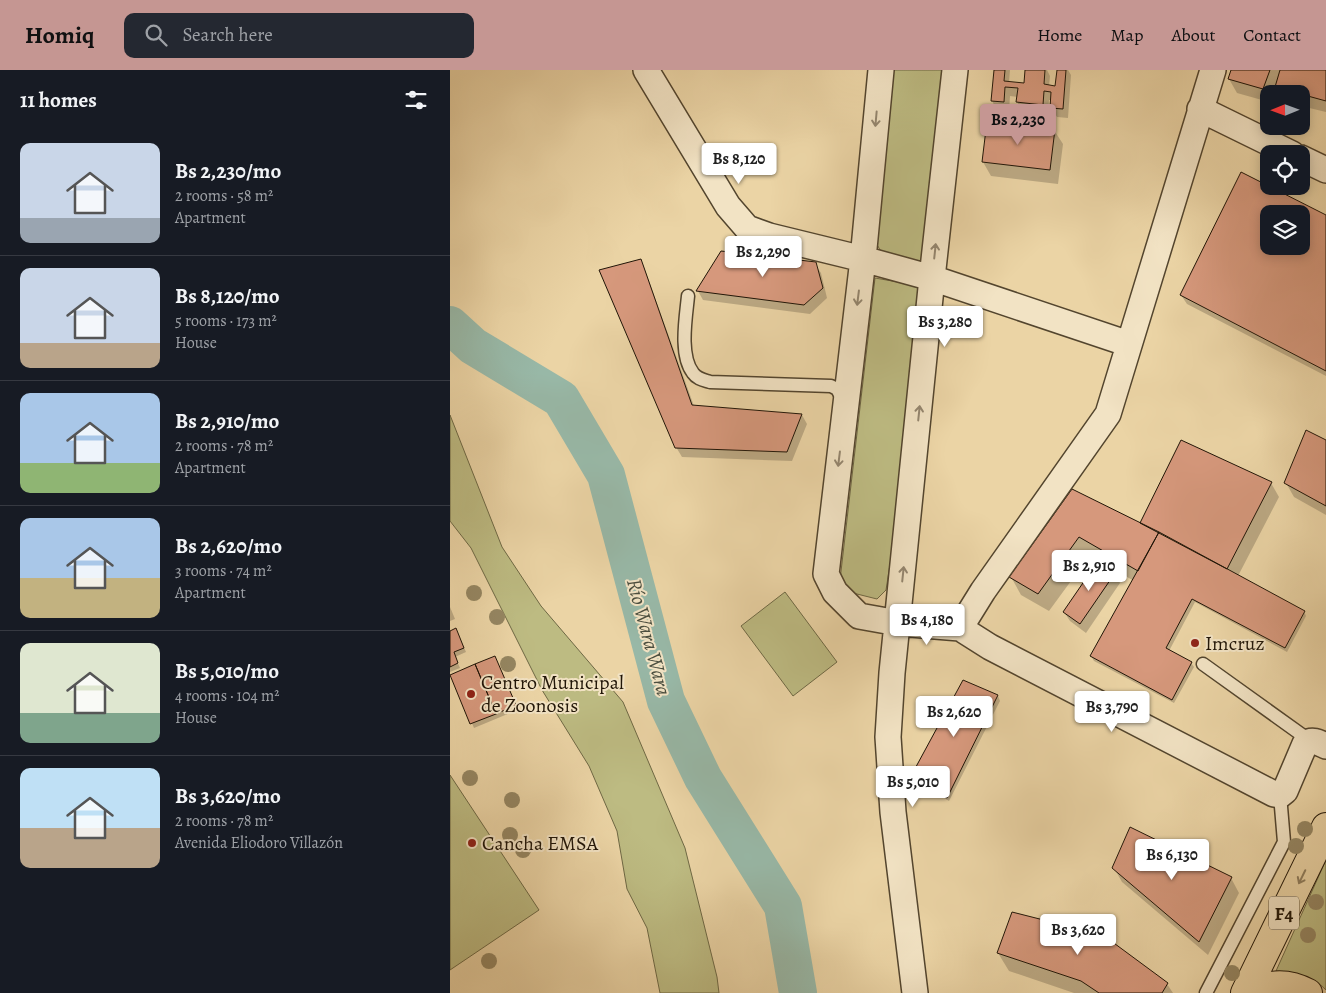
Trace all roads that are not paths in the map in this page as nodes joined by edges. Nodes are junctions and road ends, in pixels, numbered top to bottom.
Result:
1 (646, 70) edge
2 (881, 70) edge
3 (955, 70) edge
4 (1213, 70) edge
5 (1200, 109) junction
6 (1274, 145) edge
7 (1310, 162) edge
8 (1326, 170) edge
9 (863, 259) junction
10 (932, 278) junction
11 (688, 296) dead end
12 (1129, 344) junction
13 (845, 405) junction
14 (898, 623) junction
15 (960, 628) junction
16 (1203, 664) dead end
17 (1318, 743) edge
18 (1280, 795) junction
19 (1326, 827) edge
20 (915, 993) edge
21 (1206, 993) edge
22 (1245, 993) edge
23 (1252, 993) edge
24 (1308, 993) edge

1 - 9 street
2 -> 9 street
10 -> 3 street
4 - 5 street
5 - 6 street
5 - 12 street
7 - 8 street
9 - 10 street
9 -> 13 street
10 - 12 street
14 -> 10 street
11 - 13 lane
12 - 15 street
13 -> 14 street
14 - 15 street
14 - 20 street
15 - 18 street
16 - 17 lane
17 - 18 street
18 - 21 lane
19 -> 22 highway, F4
23 - 24 highway

